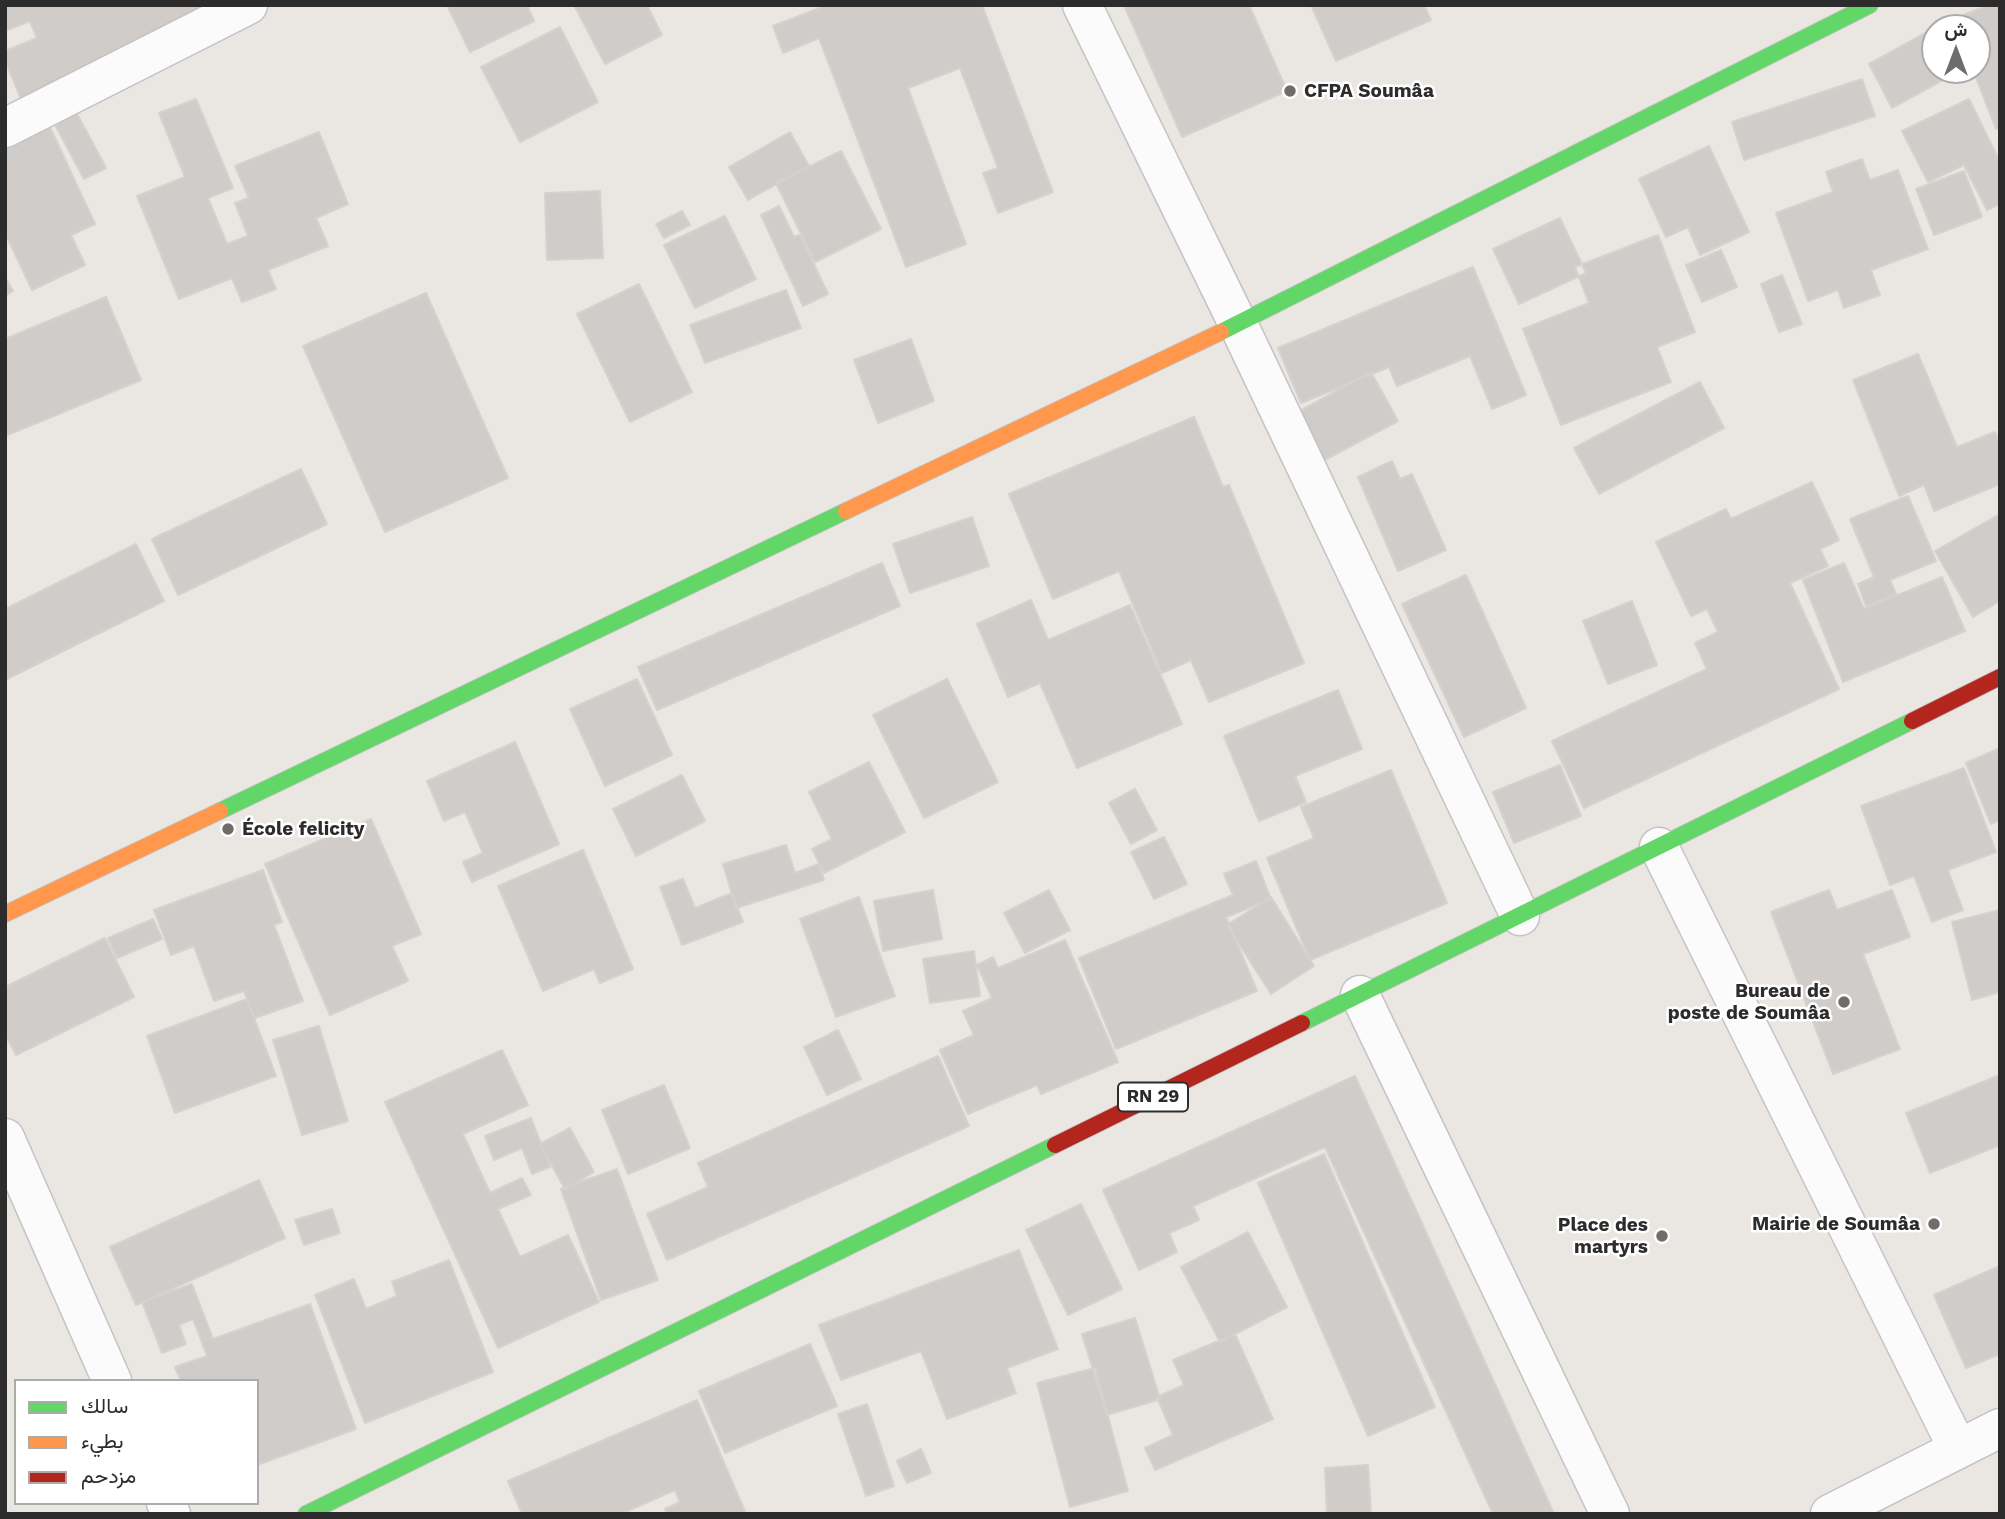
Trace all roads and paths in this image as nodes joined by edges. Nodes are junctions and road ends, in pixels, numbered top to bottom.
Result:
1 (248, 5) edge
2 (1082, 5) edge
3 (1870, 5) edge
4 (5, 128) edge
5 (1238, 324) junction
6 (2000, 677) edge
7 (1659, 846) junction
8 (5, 914) edge
9 (1520, 916) junction
10 (1360, 995) junction
11 (5, 1138) edge
12 (111, 1379) edge
13 (2000, 1429) edge
14 (1958, 1449) junction
15 (306, 1514) edge
16 (1610, 1514) edge
17 (1830, 1514) edge

1 - 4 street
2 - 5 street
3 - 5 street
5 - 8 street
5 - 9 street
6 - 7 street, RN 29
7 - 9 street, RN 29
7 - 14 street
9 - 10 street, RN 29
10 - 15 street, RN 29
10 - 16 street
11 - 12 street
13 - 14 street
14 - 17 street

